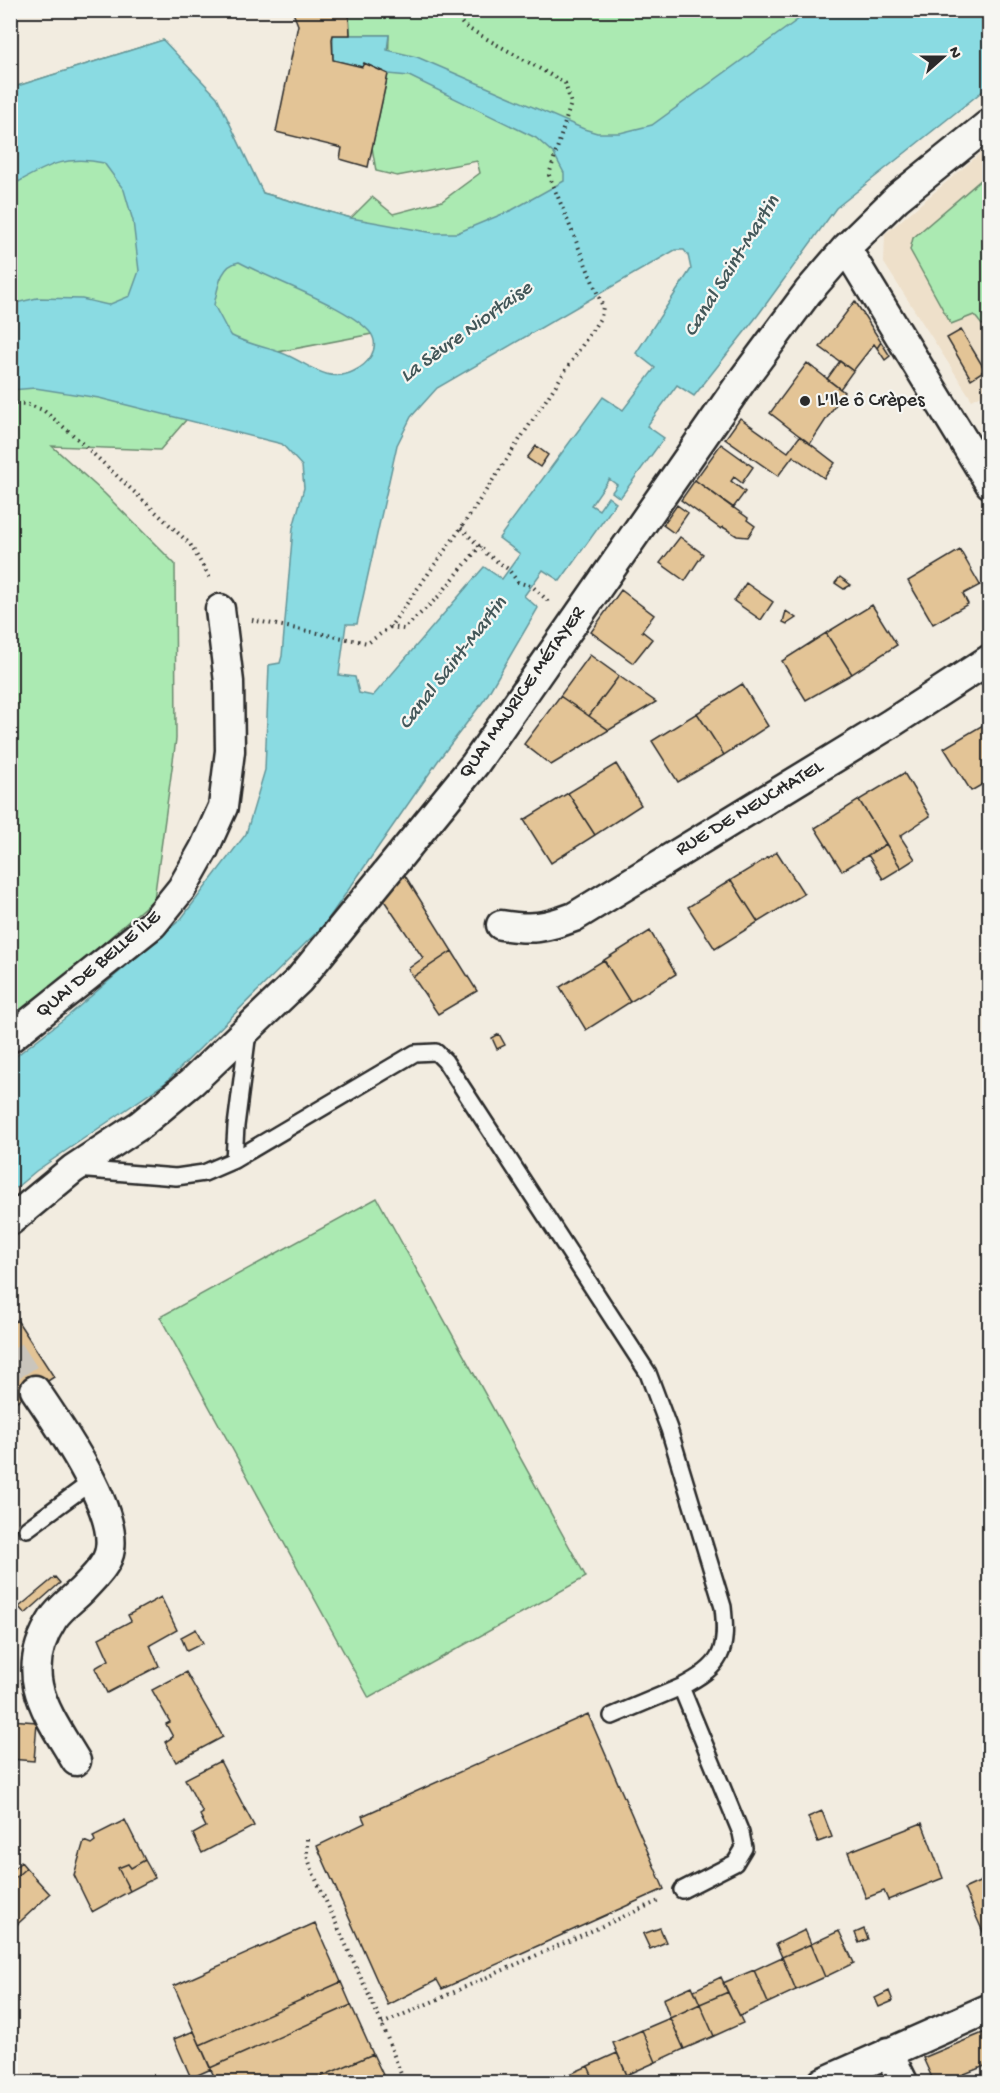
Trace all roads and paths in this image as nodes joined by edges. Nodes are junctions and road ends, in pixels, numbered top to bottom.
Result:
1 (452, 10) edge
2 (990, 123) edge
3 (846, 249) junction
4 (10, 403) edge
5 (990, 484) edge
6 (462, 528) junction
7 (481, 545) junction
8 (220, 609) joint
9 (549, 610) dead end
10 (259, 622) dead end
11 (390, 627) junction
12 (990, 659) edge
13 (501, 925) dead end
14 (249, 1027) junction
15 (10, 1038) edge
16 (234, 1160) junction
17 (73, 1169) junction
18 (10, 1221) edge
19 (35, 1390) tunnel mouth
20 (91, 1482) junction
21 (27, 1529) dead end
22 (681, 1687) junction
23 (612, 1716) dead end
24 (76, 1761) dead end
25 (307, 1839) dead end
26 (682, 1890) joint
27 (990, 2008) edge
28 (382, 2024) junction
29 (888, 2052) junction
30 (404, 2082) edge
31 (823, 2082) edge
32 (903, 2082) edge

1 - 6 path
2 - 3 street, QUAI MAURICE MÉTAYER
3 - 5 street
3 - 14 street, QUAI MAURICE MÉTAYER
4 - 8 path
6 - 7 path
6 - 11 path
7 - 9 path
7 - 11 path
8 - 15 street, QUAI DE BELLE ÎLE
10 - 11 path
12 - 13 street, RUE DE NEUCHATEL
14 - 16 lane
14 - 17 street, QUAI MAURICE MÉTAYER
16 - 17 lane
16 - 22 lane
17 - 18 street, QUAI MAURICE MÉTAYER
19 - 20 street
20 - 21 lane
20 - 24 street
22 - 23 lane
22 - 26 lane
25 - 28 path
26 - 28 path
27 - 29 street
28 - 30 path
29 - 31 street
29 - 32 street

